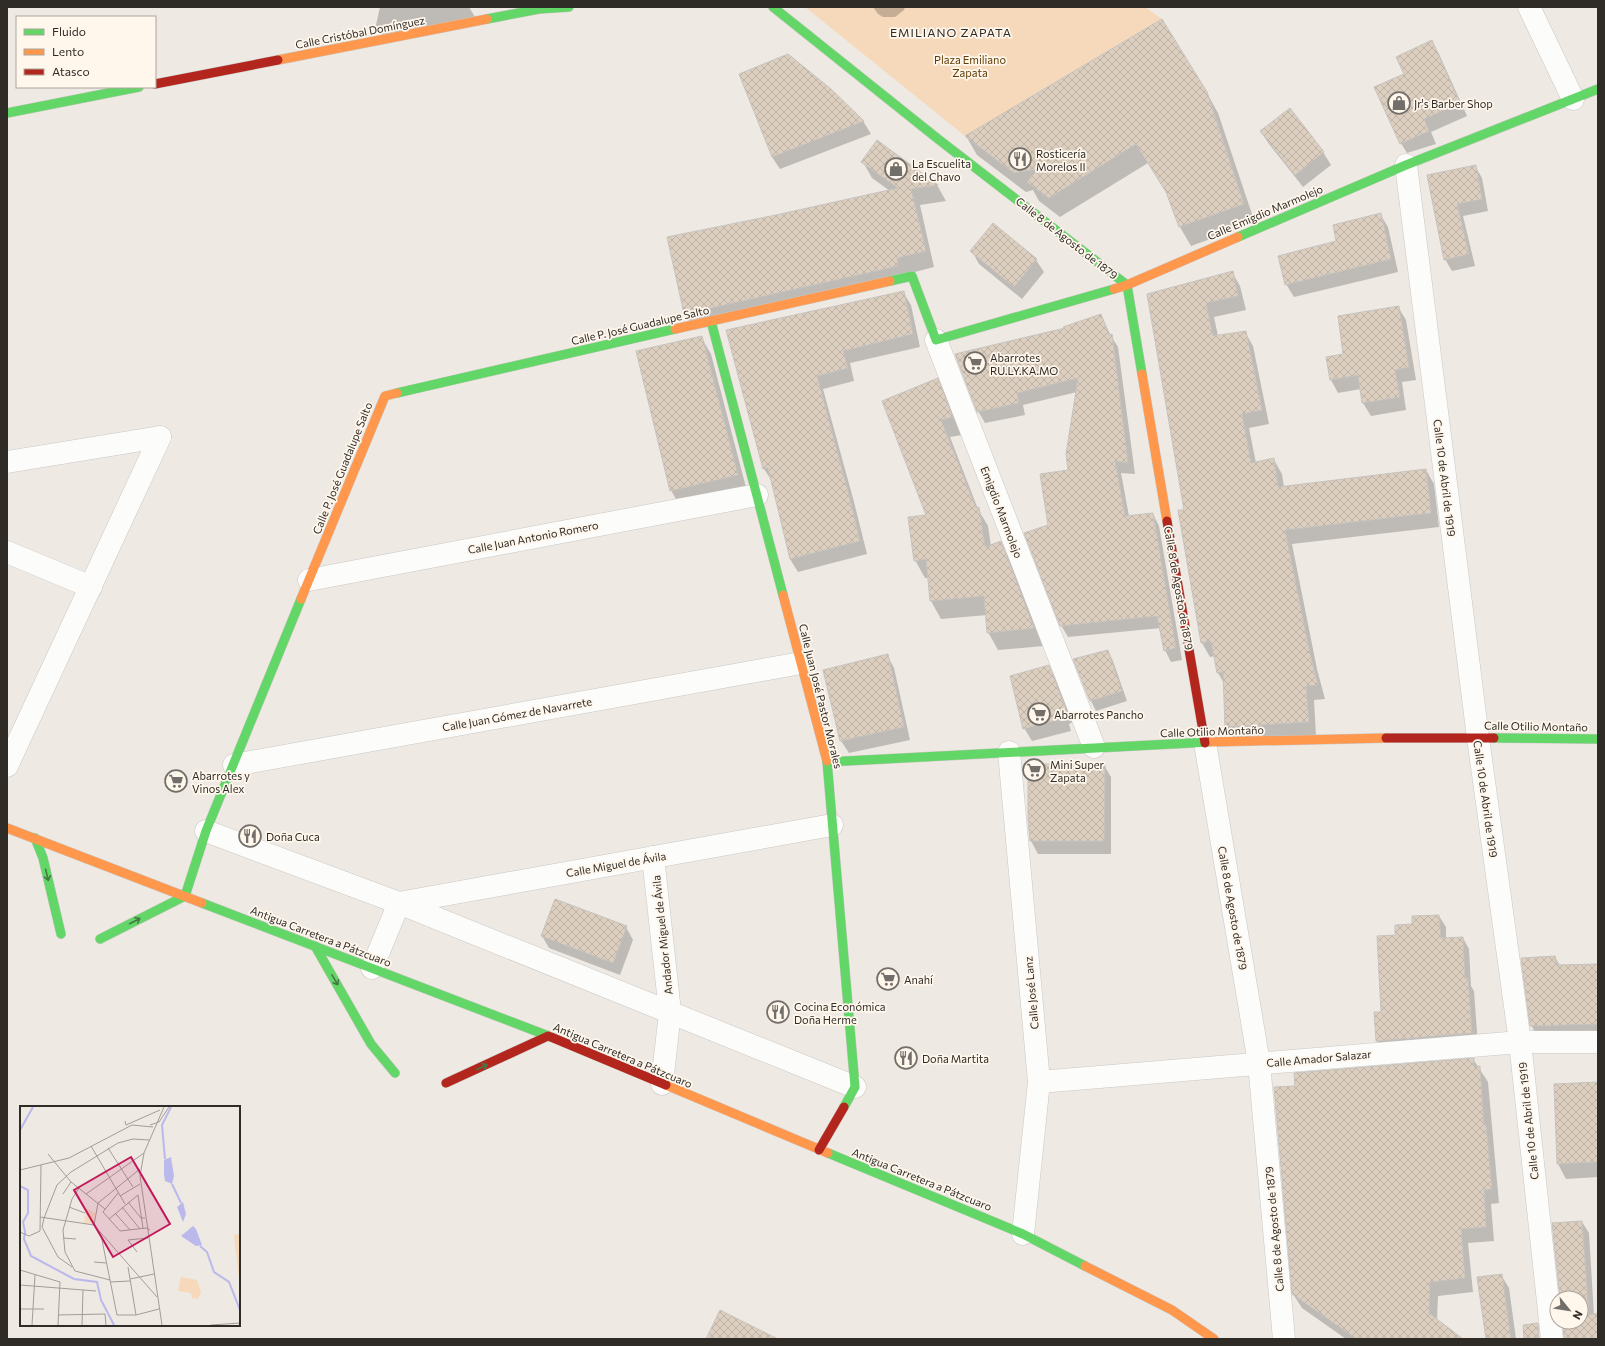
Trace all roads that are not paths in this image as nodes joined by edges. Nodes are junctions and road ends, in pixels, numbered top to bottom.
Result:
1 (569, 7) edge
2 (773, 7) edge
3 (1529, 7) edge
4 (536, 8) edge
5 (156, 84) edge
6 (134, 88) edge
7 (1598, 89) edge
8 (1573, 99) junction
9 (7, 113) edge
10 (1406, 165) junction
11 (912, 276) joint
12 (1128, 285) junction
13 (711, 321) junction
14 (936, 340) junction
15 (7, 462) edge
16 (757, 495) junction
17 (7, 552) edge
18 (309, 580) junction
19 (91, 587) junction
20 (801, 663) junction
21 (1478, 738) junction
22 (1598, 739) edge
23 (1205, 743) junction
24 (1094, 747) junction
25 (1009, 752) junction
26 (827, 762) junction
27 (234, 765) junction
28 (7, 766) edge
29 (832, 824) junction
30 (7, 828) edge
31 (206, 831) junction
32 (35, 838) junction
33 (654, 857) junction
34 (185, 896) junction
35 (400, 903) junction
36 (61, 934) dead end
37 (100, 939) dead end
38 (315, 946) junction
39 (372, 968) junction
40 (670, 1012) junction
41 (548, 1036) junction
42 (1520, 1042) junction
43 (1598, 1042) edge
44 (1259, 1063) junction
45 (395, 1073) dead end
46 (1040, 1082) junction
47 (446, 1083) dead end
48 (662, 1084) junction
49 (855, 1087) junction
50 (819, 1150) junction
51 (1023, 1234) junction
52 (1214, 1339) edge
53 (1284, 1339) edge
54 (1552, 1339) edge

1 - 4 street, Calle Cristóbal Domínguez
2 - 12 street, Calle 8 de Agosto de 1879
3 - 8 street
4 - 5 street, Calle Cristóbal Domínguez
6 - 9 street
7 - 8 street, Calle Emigdio Marmolejo
8 - 10 street, Calle Emigdio Marmolejo
10 - 12 street, Calle Emigdio Marmolejo
10 - 21 street, Calle 10 de Abril de 1919
11 - 13 street, Calle P. José Guadalupe Salto
11 - 14 street, Emigdio Marmolejo
12 - 14 street, Calle Emigdio Marmolejo
12 - 23 street, Calle 8 de Agosto de 1879
13 - 16 street, Calle Juan José Pastor Morales
13 - 18 street, Calle P. José Guadalupe Salto
14 - 24 street, Emigdio Marmolejo
15 - 19 street
16 - 18 street, Calle Juan Antonio Romero
16 - 20 street, Calle Juan José Pastor Morales
17 - 19 street
18 - 27 street, Calle P. José Guadalupe Salto
19 - 28 street
20 - 26 street, Calle Juan José Pastor Morales
20 - 27 street, Calle Juan Gómez de Navarrete
21 - 22 street, Calle Otilio Montaño
21 - 23 street, Calle Otilio Montaño
21 - 42 street, Calle 10 de Abril de 1919
23 - 24 street, Calle Otilio Montaño
23 - 44 street, Calle 8 de Agosto de 1879
24 - 25 street, Calle Otilio Montaño
25 - 26 street, Calle Otilio Montaño
25 - 46 street, Calle José Lanz
26 - 29 street, Calle Juan José Pastor Morales
27 - 31 street, Calle P. José Guadalupe Salto
29 - 33 street, Calle Miguel de Ávila
29 - 49 street, Calle Juan José Pastor Morales
30 - 32 street, Antigua Carretera a Pátzcuaro
31 - 34 street, Calle P. José Guadalupe Salto
31 - 35 street
32 - 34 street, Antigua Carretera a Pátzcuaro
32 -> 36 street
33 - 35 street, Calle Miguel de Ávila
33 - 40 street, Andador Miguel de Ávila
37 -> 34 street
34 - 38 street, Antigua Carretera a Pátzcuaro
35 - 39 street
35 - 40 street
38 - 39 street, Antigua Carretera a Pátzcuaro
38 -> 45 street
39 - 41 street, Antigua Carretera a Pátzcuaro
40 - 48 street, Andador Miguel de Ávila
40 - 49 street
47 -> 41 street
41 - 48 street, Antigua Carretera a Pátzcuaro
42 - 43 street, Calle Amador Salazar
42 - 44 street, Calle Amador Salazar
42 - 54 street, Calle 10 de Abril de 1919
44 - 46 street, Calle Amador Salazar
44 - 53 street, Calle 8 de Agosto de 1879
46 - 51 street, Calle José Lanz
48 - 50 street, Antigua Carretera a Pátzcuaro
49 - 50 street
50 - 51 street, Antigua Carretera a Pátzcuaro
51 - 52 street, Antigua Carretera a Pátzcuaro

